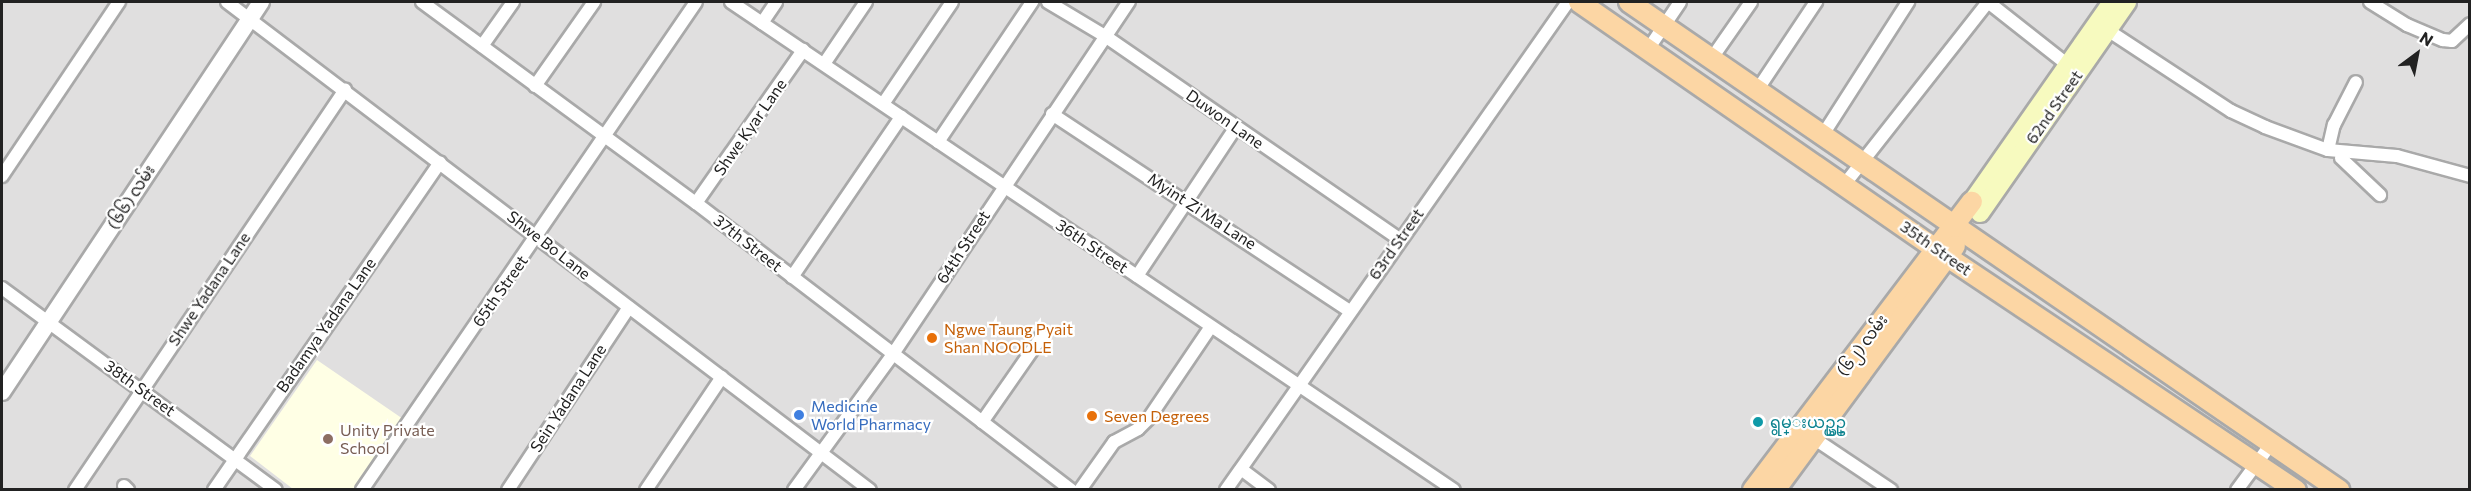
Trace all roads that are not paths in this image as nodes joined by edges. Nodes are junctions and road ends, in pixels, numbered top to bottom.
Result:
1 (119, 2) edge
2 (227, 2) edge
3 (261, 2) edge
4 (513, 2) edge
5 (594, 2) edge
6 (696, 2) edge
7 (731, 2) edge
8 (776, 2) edge
9 (866, 2) edge
10 (952, 2) edge
11 (1032, 2) edge
12 (1048, 2) edge
13 (1128, 2) edge
14 (1568, 2) edge
15 (1579, 2) edge
16 (1629, 2) edge
17 (1680, 2) edge
18 (1751, 2) edge
19 (1816, 2) edge
20 (1908, 2) edge
21 (1988, 2) edge
22 (2112, 2) edge
23 (2127, 2) edge
24 (2370, 2) edge
25 (430, 4) edge
26 (249, 18) junction
27 (762, 23) junction
28 (2469, 24) edge
29 (1664, 26) junction
30 (2102, 26) junction
31 (1105, 36) junction
32 (482, 46) junction
33 (803, 50) junction
34 (1647, 51) junction
35 (1712, 58) junction
36 (824, 64) junction
37 (2072, 68) junction
38 (2356, 82) dead end
39 (535, 86) junction
40 (1758, 89) junction
41 (345, 90) junction
42 (883, 104) junction
43 (1052, 114) junction
44 (901, 117) junction
45 (1236, 127) junction
46 (1824, 133) junction
47 (602, 136) junction
48 (938, 142) junction
49 (2328, 150) junction
50 (2341, 158) dead end
51 (440, 162) junction
52 (1861, 162) junction
53 (2, 176) edge
54 (2469, 176) edge
55 (1844, 185) junction
56 (1003, 186) junction
57 (2380, 195) dead end
58 (1187, 201) junction
59 (696, 203) junction
60 (1976, 207) joint
61 (1960, 229) junction
62 (538, 236) junction
63 (1399, 239) junction
64 (1941, 252) junction
65 (1137, 276) junction
66 (792, 277) junction
67 (2, 288) edge
68 (629, 307) junction
69 (1350, 310) junction
70 (48, 322) junction
71 (1210, 328) junction
72 (1042, 336) dead end
73 (893, 354) junction
74 (722, 377) junction
75 (1298, 386) junction
76 (141, 389) junction
77 (2, 392) edge
78 (982, 422) junction
79 (1806, 433) junction
80 (2271, 444) junction
81 (820, 451) junction
82 (234, 457) junction
83 (2256, 463) junction
84 (1241, 469) junction
85 (75, 489) edge
86 (214, 489) edge
87 (276, 489) edge
88 (362, 489) edge
89 (508, 489) edge
90 (646, 489) edge
91 (794, 489) edge
92 (870, 489) edge
93 (1071, 489) edge
94 (1080, 489) edge
95 (1226, 489) edge
96 (1269, 489) edge
97 (1454, 489) edge
98 (1753, 489) edge
99 (1775, 489) edge
100 (1891, 489) edge
101 (2237, 489) edge
102 (2296, 489) edge
103 (2338, 489) edge

1 - 53 street
2 - 26 street, Shwe Bo Lane
3 - 26 street, (၆၆) လမ်း
4 - 32 street
5 - 39 street
6 - 47 street, 65th Street
7 - 27 street, 36th Street
8 - 27 street
9 - 36 street
10 - 42 street
11 - 48 street
12 - 31 street, Duwon Lane
13 - 31 street, 64th Street
14 - 63 street, 63rd Street
15 - 34 main road, 35th Street
16 - 29 main road, 35th Street
17 - 29 street
18 - 35 street
19 - 40 street
20 - 46 street
21 - 37 street
21 - 52 street
22 - 30 main road, 62nd Street
23 - 30 main road, 62nd Street
24 - 28 street
25 - 32 street, 37th Street
26 - 41 street, Shwe Bo Lane
26 - 70 street, (၆၆) လမ်း
27 - 33 street, 36th Street
29 - 34 street
29 - 35 main road, 35th Street
30 - 37 main road, 62nd Street
30 - 49 street
31 - 43 street, 64th Street
31 - 45 street, Duwon Lane
32 - 39 street, 37th Street
33 - 36 street, 36th Street
33 - 59 street, Shwe Kyar Lane
34 - 55 main road, 35th Street
35 - 40 main road, 35th Street
36 - 42 street, 36th Street
37 - 60 main road, 62nd Street
38 - 49 street
39 - 47 street, 37th Street
40 - 46 main road, 35th Street
41 - 51 street, Shwe Bo Lane
41 - 76 street, Shwe Yadana Lane
42 - 44 street, 36th Street
43 - 56 street, 64th Street
43 - 58 street, Myint Zi Ma Lane
44 - 48 street, 36th Street
44 - 66 street
45 - 58 street
45 - 63 street, Duwon Lane
46 - 52 main road, 35th Street
47 - 59 street, 37th Street
47 - 62 street, 65th Street
48 - 56 street, 36th Street
49 - 54 street
50 - 57 street
51 - 62 street, Shwe Bo Lane
51 - 82 street, Badamya Yadana Lane
52 - 55 street
52 - 61 main road, 35th Street
55 - 64 main road, 35th Street
56 - 65 street, 36th Street
56 - 73 street, 64th Street
58 - 65 street
58 - 69 street, Myint Zi Ma Lane
59 - 66 street, 37th Street
60 - 61 main road, (၆၂) လမ်း
61 - 64 main road, (၆၂) လမ်း
61 - 80 main road, 35th Street
62 - 68 street, Shwe Bo Lane
62 - 88 street, 65th Street
63 - 69 street, 63rd Street
64 - 79 main road, (၆၂) လမ်း
64 - 83 main road, 35th Street
65 - 71 street, 36th Street
66 - 73 street, 37th Street
67 - 70 street, 38th Street
68 - 74 street, Shwe Bo Lane
68 - 89 street, Sein Yadana Lane
69 - 75 street, 63rd Street
70 - 76 street, 38th Street
70 - 77 street, (၆၆) လမ်း
71 - 75 street, 36th Street
71 - 94 street
72 - 78 street
73 - 78 street, 37th Street
73 - 81 street, 64th Street
74 - 81 street, Shwe Bo Lane
74 - 90 street
75 - 84 street, 63rd Street
75 - 97 street, 36th Street
76 - 82 street, 38th Street
76 - 85 street, Shwe Yadana Lane
78 - 93 street, 37th Street
79 - 98 main road, (၆၂) လမ်း
79 - 99 main road, (၆၂) လမ်း
79 - 100 street
80 - 83 street
80 - 103 main road, 35th Street
81 - 91 street, 64th Street
81 - 92 street, Shwe Bo Lane
82 - 86 street, Badamya Yadana Lane
82 - 87 street, 38th Street
83 - 101 street
83 - 102 main road, 35th Street
84 - 95 street, 63rd Street
84 - 96 street

